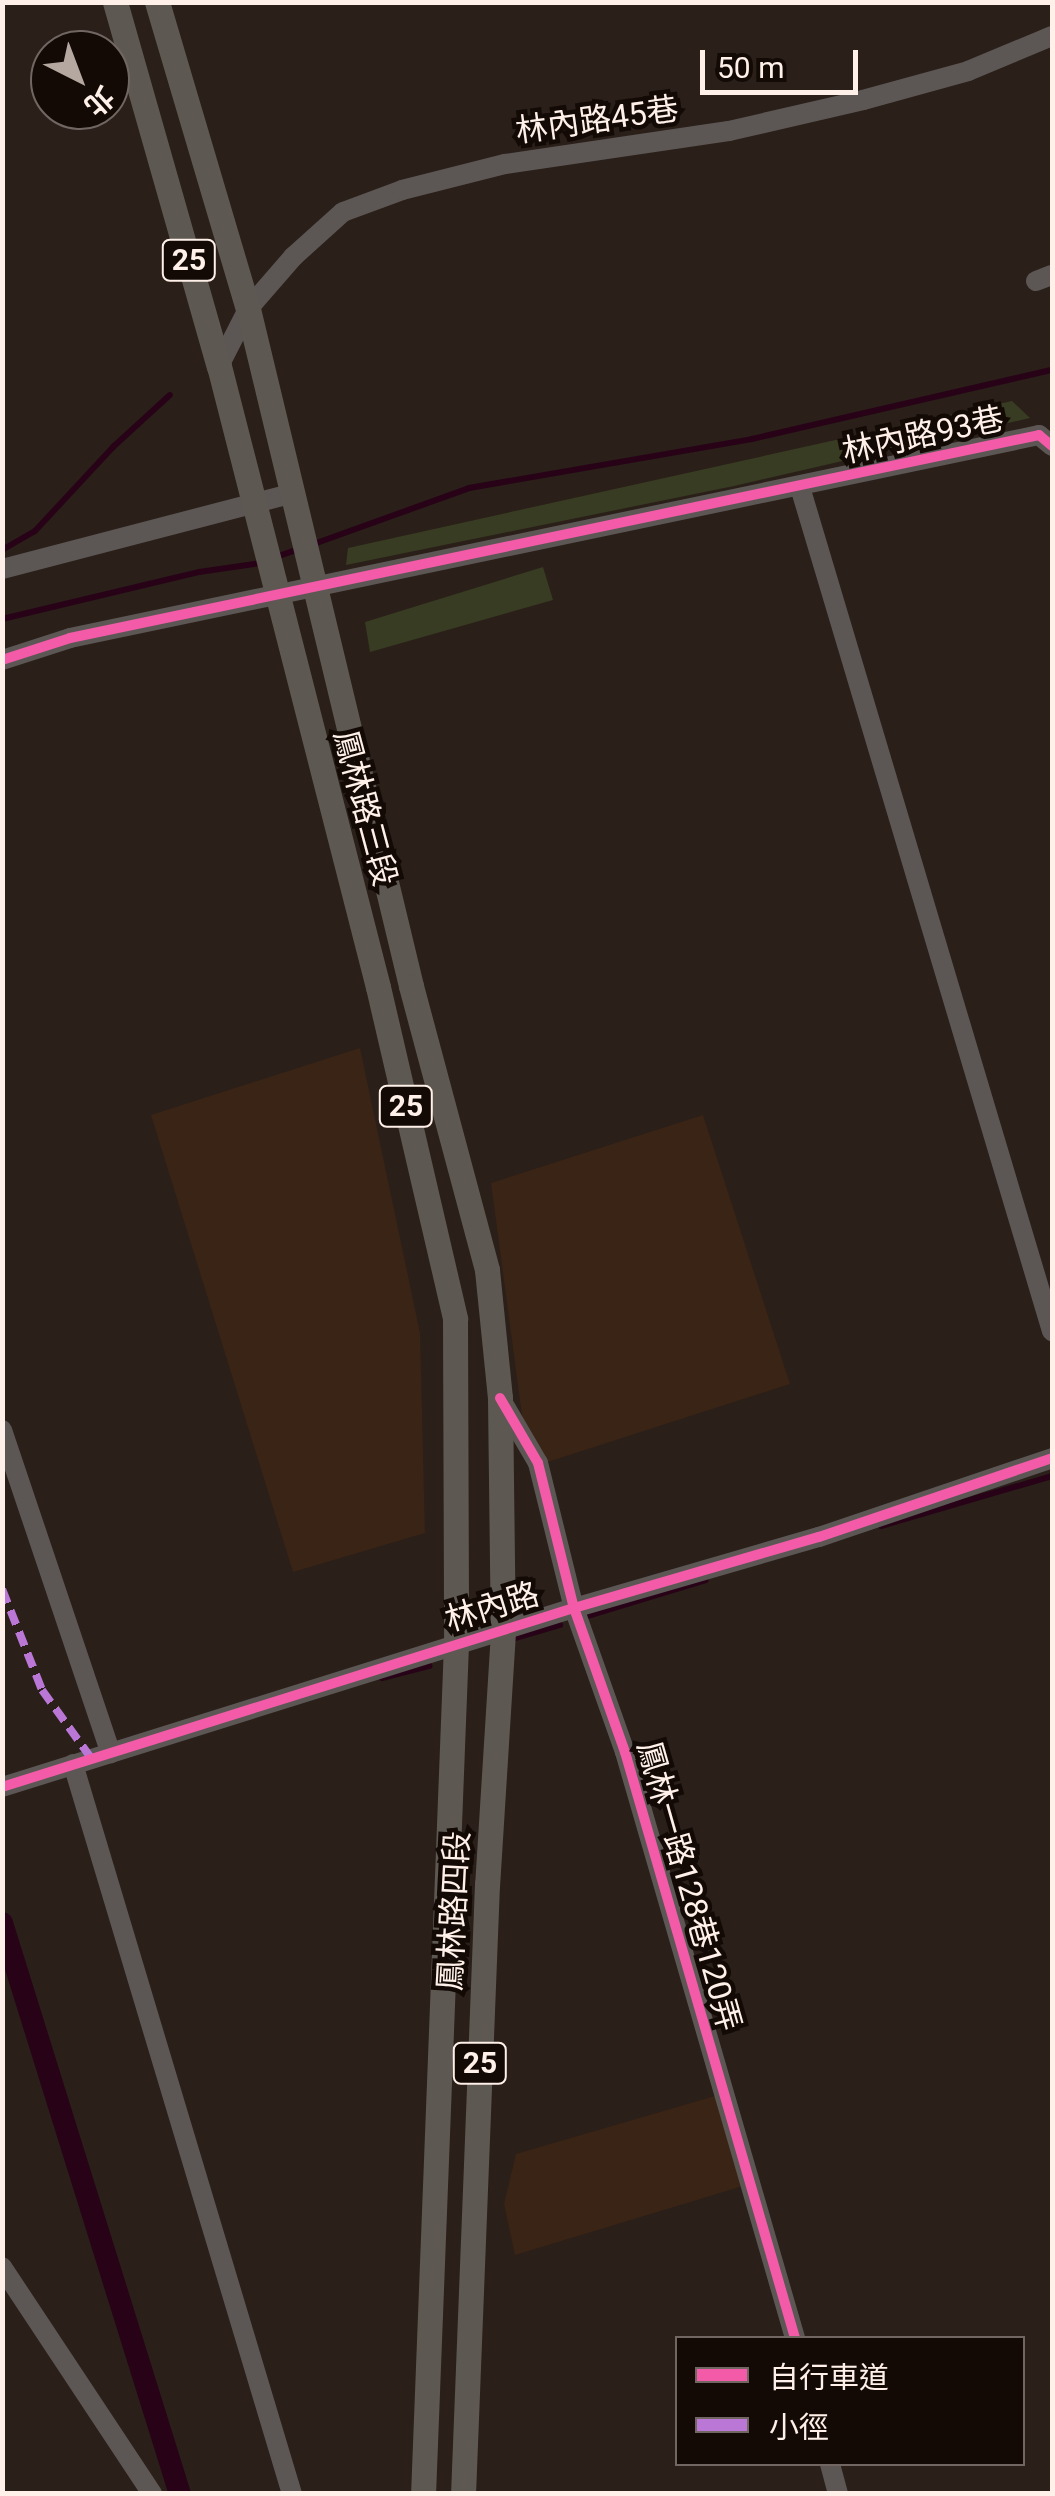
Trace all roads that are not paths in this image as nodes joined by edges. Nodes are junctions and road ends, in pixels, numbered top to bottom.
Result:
1 (115, 2) edge
2 (158, 2) edge
3 (1052, 36) edge
4 (248, 309) junction
5 (219, 366) junction
6 (1052, 446) edge
7 (800, 487) junction
8 (296, 503) junction
9 (254, 511) junction
10 (2, 569) edge
11 (317, 581) junction
12 (274, 587) junction
13 (2, 660) edge
14 (1052, 1331) edge
15 (500, 1398) junction
16 (2, 1430) edge
17 (1052, 1458) edge
18 (574, 1608) junction
19 (502, 1632) junction
20 (456, 1644) junction
21 (111, 1753) junction
22 (73, 1764) junction
23 (4, 1786) edge
24 (2, 2267) edge
25 (794, 2336) edge
26 (831, 2466) edge
27 (152, 2494) edge
28 (292, 2494) edge
29 (422, 2494) edge
30 (464, 2494) edge
31 (838, 2494) edge

1 - 5 main road, 鳳林路三段 / 25
2 - 4 main road, 鳳林路三段 / 25
3 - 4 street, 林內路45巷
4 - 5 street, 林內路45巷
4 - 8 main road, 鳳林路三段 / 25
5 - 9 main road, 鳳林路三段 / 25
6 - 7 street, 林內路93巷
7 - 11 street
7 - 14 street
8 - 9 street
8 - 11 main road, 鳳林路三段 / 25
9 - 10 street
9 - 12 main road, 鳳林路三段 / 25
11 - 12 street
11 - 15 main road, 鳳林路三段 / 25
12 - 13 street
12 - 20 main road, 鳳林路三段 / 25
15 - 18 street, 鳳林一路128巷120弄
15 - 19 main road, 鳳林路三段 / 25
16 - 21 street
17 - 18 street, 林內路
18 - 19 street, 林內路
18 - 25 street, 鳳林一路128巷120弄
19 - 20 street, 林內路
19 - 30 main road, 鳳林路四段 / 25
20 - 21 street, 林內路
20 - 29 main road, 鳳林路四段 / 25
21 - 22 street, 林內路
22 - 23 street, 林內路
22 - 28 street
24 - 27 street
26 - 31 street

